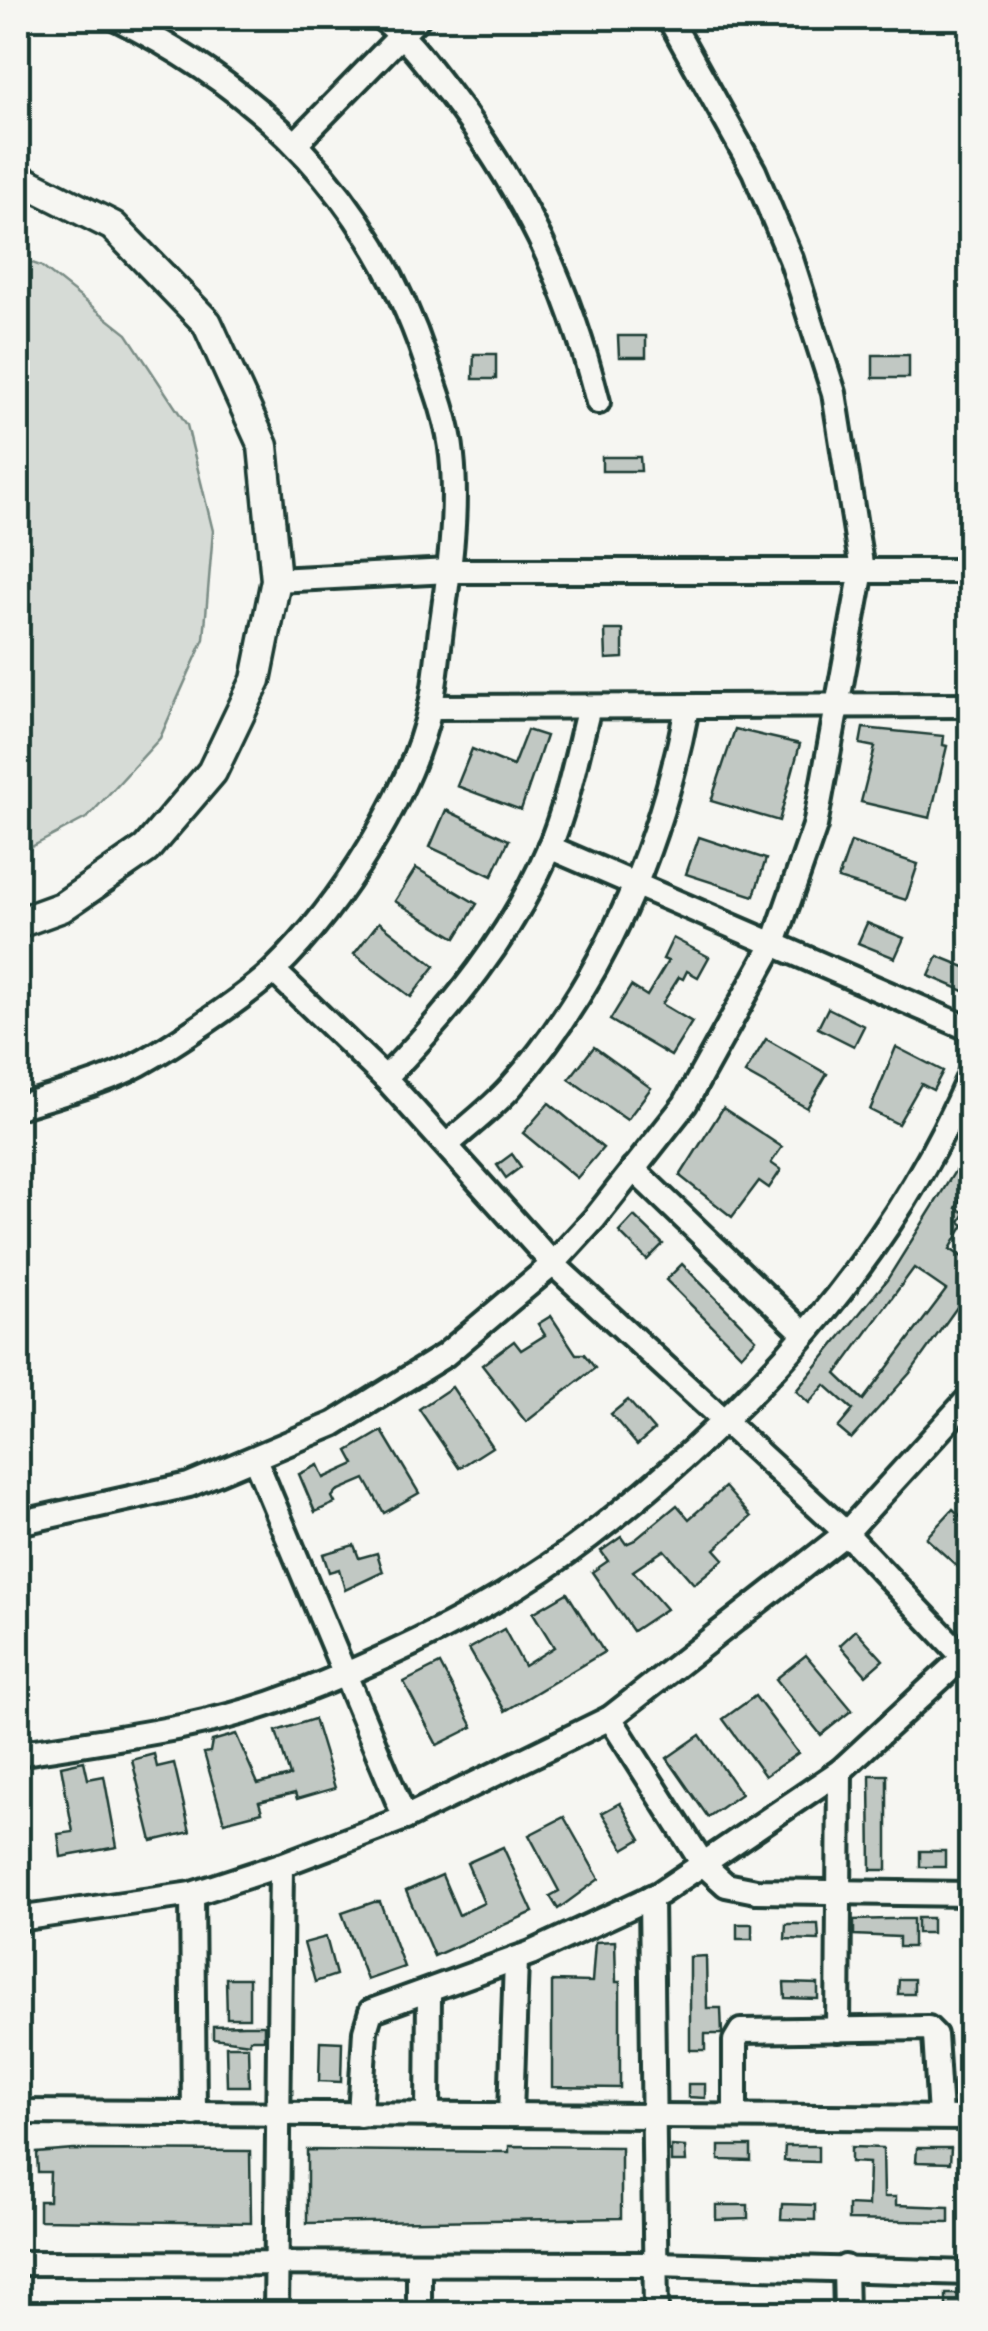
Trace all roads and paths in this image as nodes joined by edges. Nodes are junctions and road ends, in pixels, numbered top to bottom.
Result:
1 (116, 18) edge
2 (382, 18) edge
3 (669, 18) edge
4 (410, 26) edge
5 (297, 142) junction
6 (18, 178) edge
7 (598, 402) dead end
8 (862, 570) junction
9 (970, 571) edge
10 (449, 572) junction
11 (276, 580) junction
12 (840, 704) junction
13 (970, 705) edge
14 (430, 707) junction
15 (589, 707) junction
16 (687, 708) junction
17 (550, 847) junction
18 (634, 886) junction
19 (18, 923) edge
20 (774, 943) junction
21 (274, 971) junction
22 (970, 1029) edge
23 (970, 1074) edge
24 (385, 1078) junction
25 (18, 1108) edge
26 (447, 1145) junction
27 (634, 1169) junction
28 (554, 1264) junction
29 (805, 1334) junction
30 (970, 1397) edge
31 (722, 1419) junction
32 (255, 1459) junction
33 (18, 1523) edge
34 (846, 1532) junction
35 (969, 1657) edge
36 (344, 1672) junction
37 (610, 1718) junction
38 (18, 1754) edge
39 (840, 1771) junction
40 (405, 1818) junction
41 (704, 1864) junction
42 (282, 1865) junction
43 (836, 1890) junction
44 (192, 1894) junction
45 (970, 1894) edge
46 (651, 1897) junction
47 (18, 1919) edge
48 (516, 1959) junction
49 (429, 1993) junction
50 (838, 2030) junction
51 (18, 2112) edge
52 (194, 2114) junction
53 (735, 2114) junction
54 (280, 2115) junction
55 (360, 2115) junction
56 (428, 2115) junction
57 (511, 2115) junction
58 (653, 2115) junction
59 (940, 2116) junction
60 (970, 2118) edge
61 (18, 2263) edge
62 (656, 2264) junction
63 (419, 2265) junction
64 (276, 2266) junction
65 (845, 2268) junction
66 (970, 2274) edge
67 (276, 2314) edge
68 (419, 2314) edge
69 (656, 2314) edge
70 (846, 2314) edge

1 - 5 street
2 - 4 street
3 - 8 street
4 - 5 street
4 - 7 street
5 - 10 street
6 - 11 street
8 - 9 street
8 - 10 street
8 - 12 street
10 - 11 street
10 - 14 street
11 - 19 street
12 - 13 street
12 - 16 street
12 - 20 street
14 - 15 street
14 - 21 street
15 - 16 street
15 - 17 street
16 - 18 street
17 - 18 street
17 - 24 street
18 - 20 street
18 - 26 street
20 - 22 street
20 - 27 street
21 - 24 street
21 - 25 street
23 - 29 street
24 - 26 street
26 - 28 street
27 - 28 street
27 - 29 street
28 - 31 street
28 - 32 street
29 - 31 street
30 - 34 street
31 - 34 street
31 - 36 street
32 - 33 street
32 - 36 street
34 - 35 street
34 - 37 street
35 - 39 street
36 - 38 street
36 - 40 street
37 - 40 street
37 - 41 street
39 - 41 street
39 - 43 street
40 - 42 street
41 - 43 street
41 - 46 street
42 - 44 street
42 - 54 street
43 - 45 street
43 - 50 street
44 - 47 street
44 - 52 street
46 - 48 street
46 - 58 street
48 - 49 street
48 - 57 street
49 - 55 street
49 - 56 street
50 - 53 street
50 - 59 street
51 - 52 street
52 - 54 street
53 - 58 street
53 - 59 street
54 - 55 street
54 - 64 street
55 - 56 street
56 - 57 street
57 - 58 street
58 - 62 street
59 - 60 street
61 - 64 street
62 - 63 street
62 - 65 street
62 - 69 street
63 - 64 street
63 - 68 street
64 - 67 street
65 - 66 street
65 - 70 street

